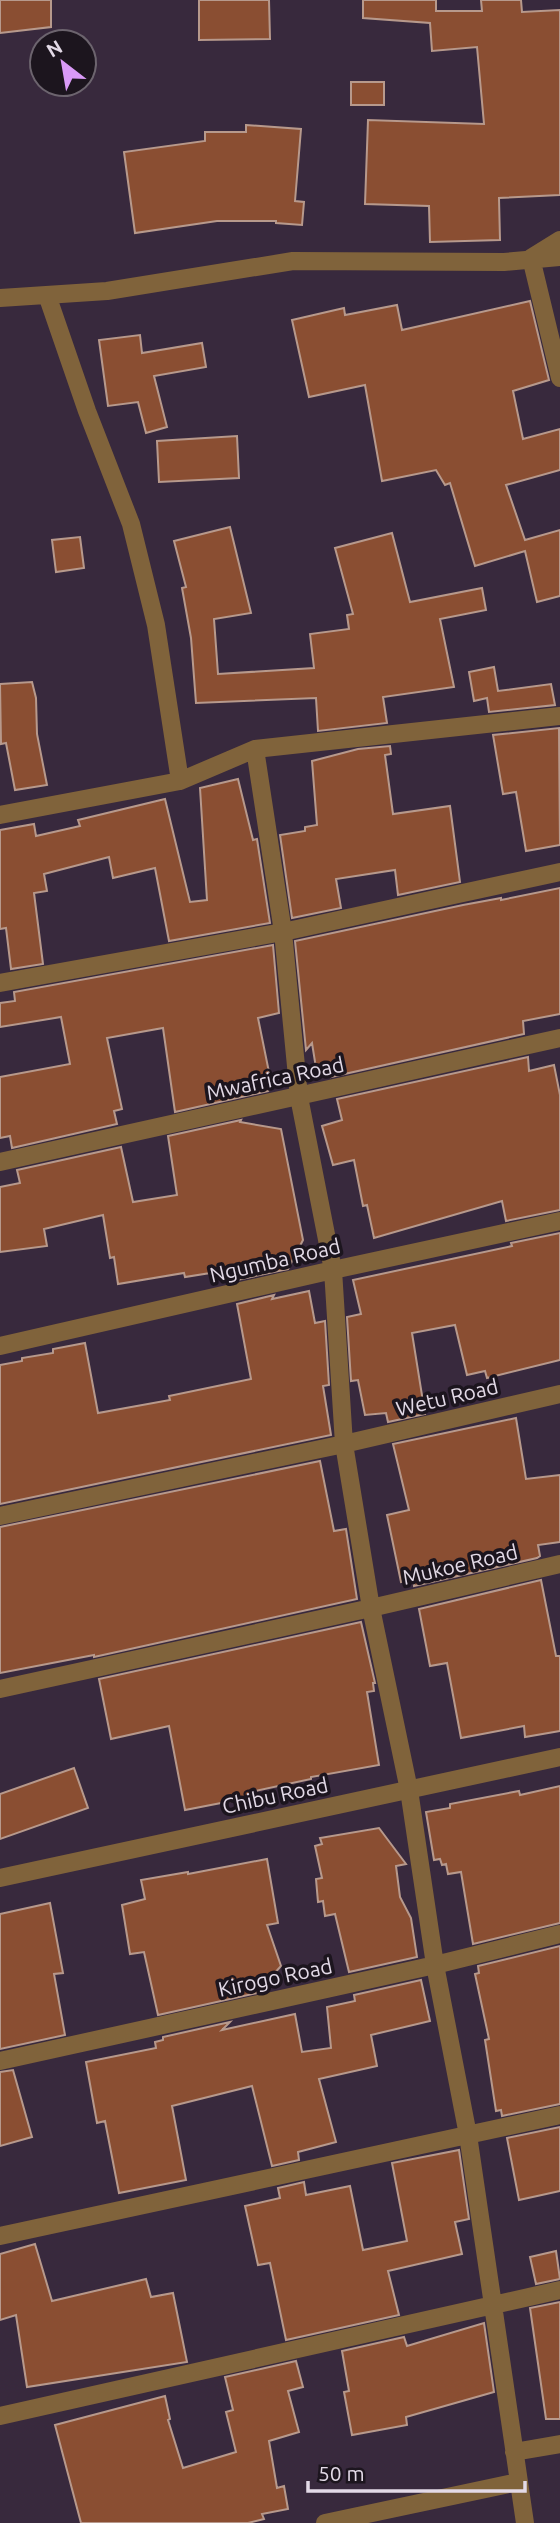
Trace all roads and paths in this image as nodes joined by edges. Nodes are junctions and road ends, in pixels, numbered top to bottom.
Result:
1 (560, 240) edge
2 (560, 257) edge
3 (531, 258) junction
4 (47, 295) junction
5 (0, 298) edge
6 (560, 378) edge
7 (560, 716) edge
8 (255, 749) junction
9 (180, 781) junction
10 (0, 814) edge
11 (560, 872) edge
12 (283, 932) junction
13 (0, 983) edge
14 (560, 1038) edge
15 (299, 1097) junction
16 (0, 1163) edge
17 (560, 1221) edge
18 (333, 1270) junction
19 (0, 1346) edge
20 (560, 1394) edge
21 (344, 1444) junction
22 (0, 1516) edge
23 (560, 1564) edge
24 (371, 1608) junction
25 (0, 1689) edge
26 (560, 1757) edge
27 (409, 1790) junction
28 (0, 1878) edge
29 (560, 1934) edge
30 (435, 1965) junction
31 (0, 2061) edge
32 (560, 2115) edge
33 (468, 2135) junction
34 (0, 2236) edge
35 (560, 2290) edge
36 (493, 2305) junction
37 (0, 2416) edge
38 (560, 2444) edge
39 (514, 2452) junction
40 (518, 2482) junction
41 (325, 2523) edge
42 (525, 2523) edge

1 - 3 street
2 - 3 street
3 - 4 street
3 - 6 street
4 - 5 street
4 - 9 street
7 - 8 street
8 - 9 street
8 - 12 street
9 - 10 street
11 - 12 street
12 - 13 street
12 - 15 street
14 - 15 street, Mwafrica Road
15 - 16 street, Mwafrica Road
15 - 18 street
17 - 18 street, Ngumba Road
18 - 19 street, Ngumba Road
18 - 21 street
20 - 21 street, Wetu Road
21 - 22 street, Wetu Road
21 - 24 street
23 - 24 street, Mukoe Road
24 - 25 street, Mukoe Road
24 - 27 street
26 - 27 street, Chibu Road
27 - 28 street, Chibu Road
27 - 30 street
29 - 30 street, Kirogo Road
30 - 31 street, Kirogo Road
30 - 33 street
32 - 33 street
33 - 34 street
33 - 36 street
35 - 36 street
36 - 37 street
36 - 39 street
38 - 39 street
39 - 40 street
40 - 41 street
40 - 42 street

